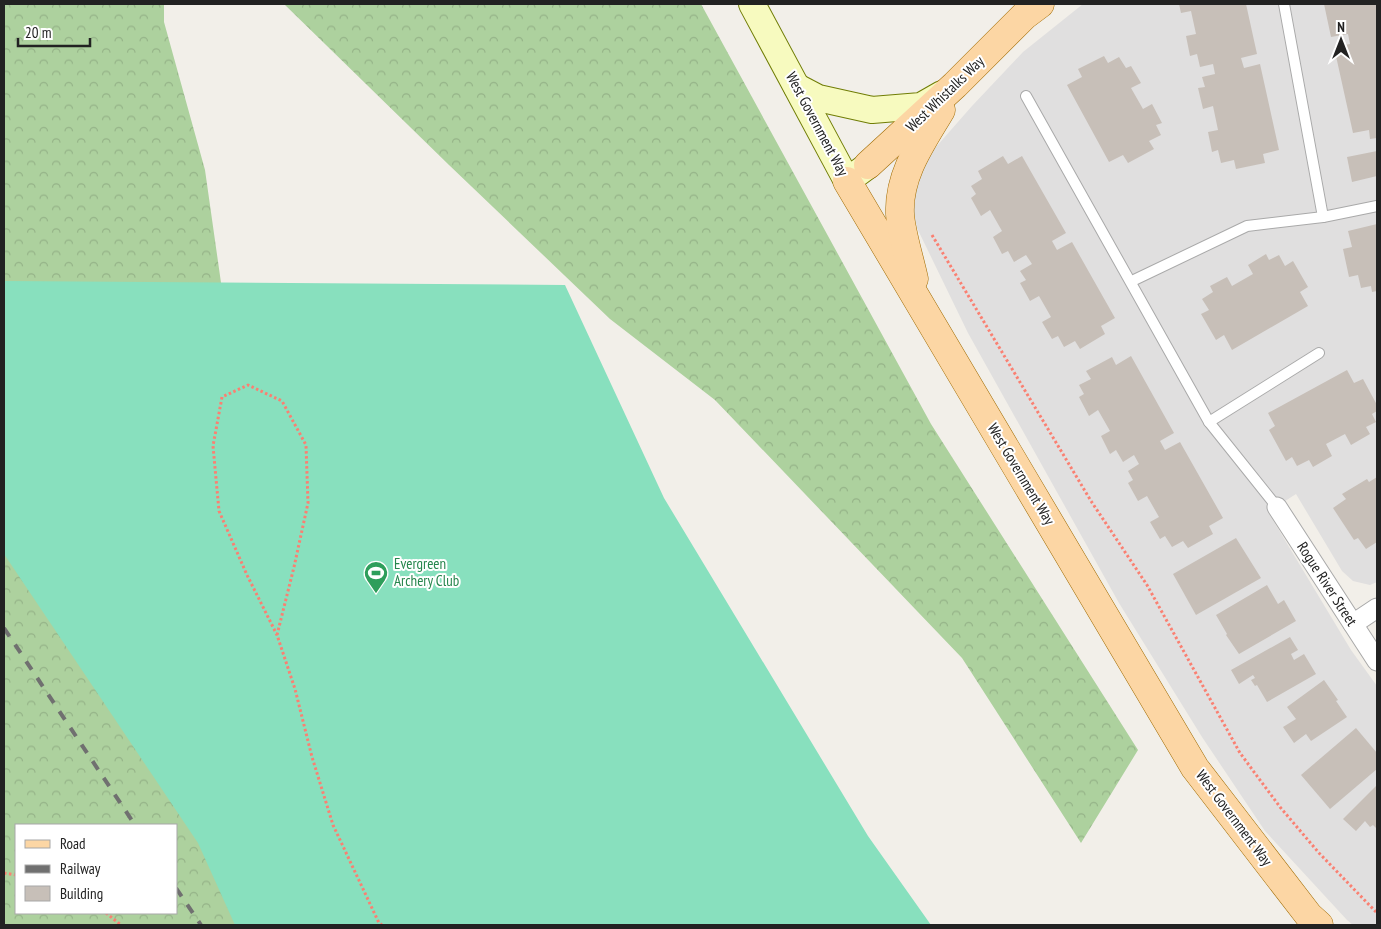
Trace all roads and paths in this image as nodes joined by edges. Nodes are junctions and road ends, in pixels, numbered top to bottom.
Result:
1 (752, 4) edge
2 (1040, 4) edge
3 (1284, 4) edge
4 (955, 85) junction
5 (797, 87) junction
6 (1026, 96) dead end
7 (858, 173) junction
8 (1377, 206) edge
9 (1323, 217) junction
10 (931, 235) dead end
11 (1132, 282) junction
12 (919, 302) junction
13 (1319, 352) dead end
14 (1209, 422) junction
15 (1278, 507) joint
16 (1377, 608) edge
17 (1352, 624) junction
18 (277, 635) junction
19 (1377, 661) edge
20 (1377, 913) edge
21 (107, 914) edge
22 (121, 925) edge
23 (382, 925) edge
24 (1319, 925) edge

1 - 5 main road, West Government Way
2 - 4 main road, West Whistalks Way
3 - 9 lane
4 - 5 main road
4 - 7 main road, West Whistalks Way
4 - 12 main road
5 - 7 main road, West Government Way
6 - 11 lane
7 - 12 main road, West Government Way
8 - 9 lane
9 - 11 lane
10 - 20 path
11 - 14 lane
12 - 24 main road, West Government Way
13 - 14 lane
14 - 15 lane
15 - 17 street, Rogue River Street
16 - 17 street
17 - 19 street, Rogue River Street
18 - 18 path
18 - 23 path
21 - 22 path

